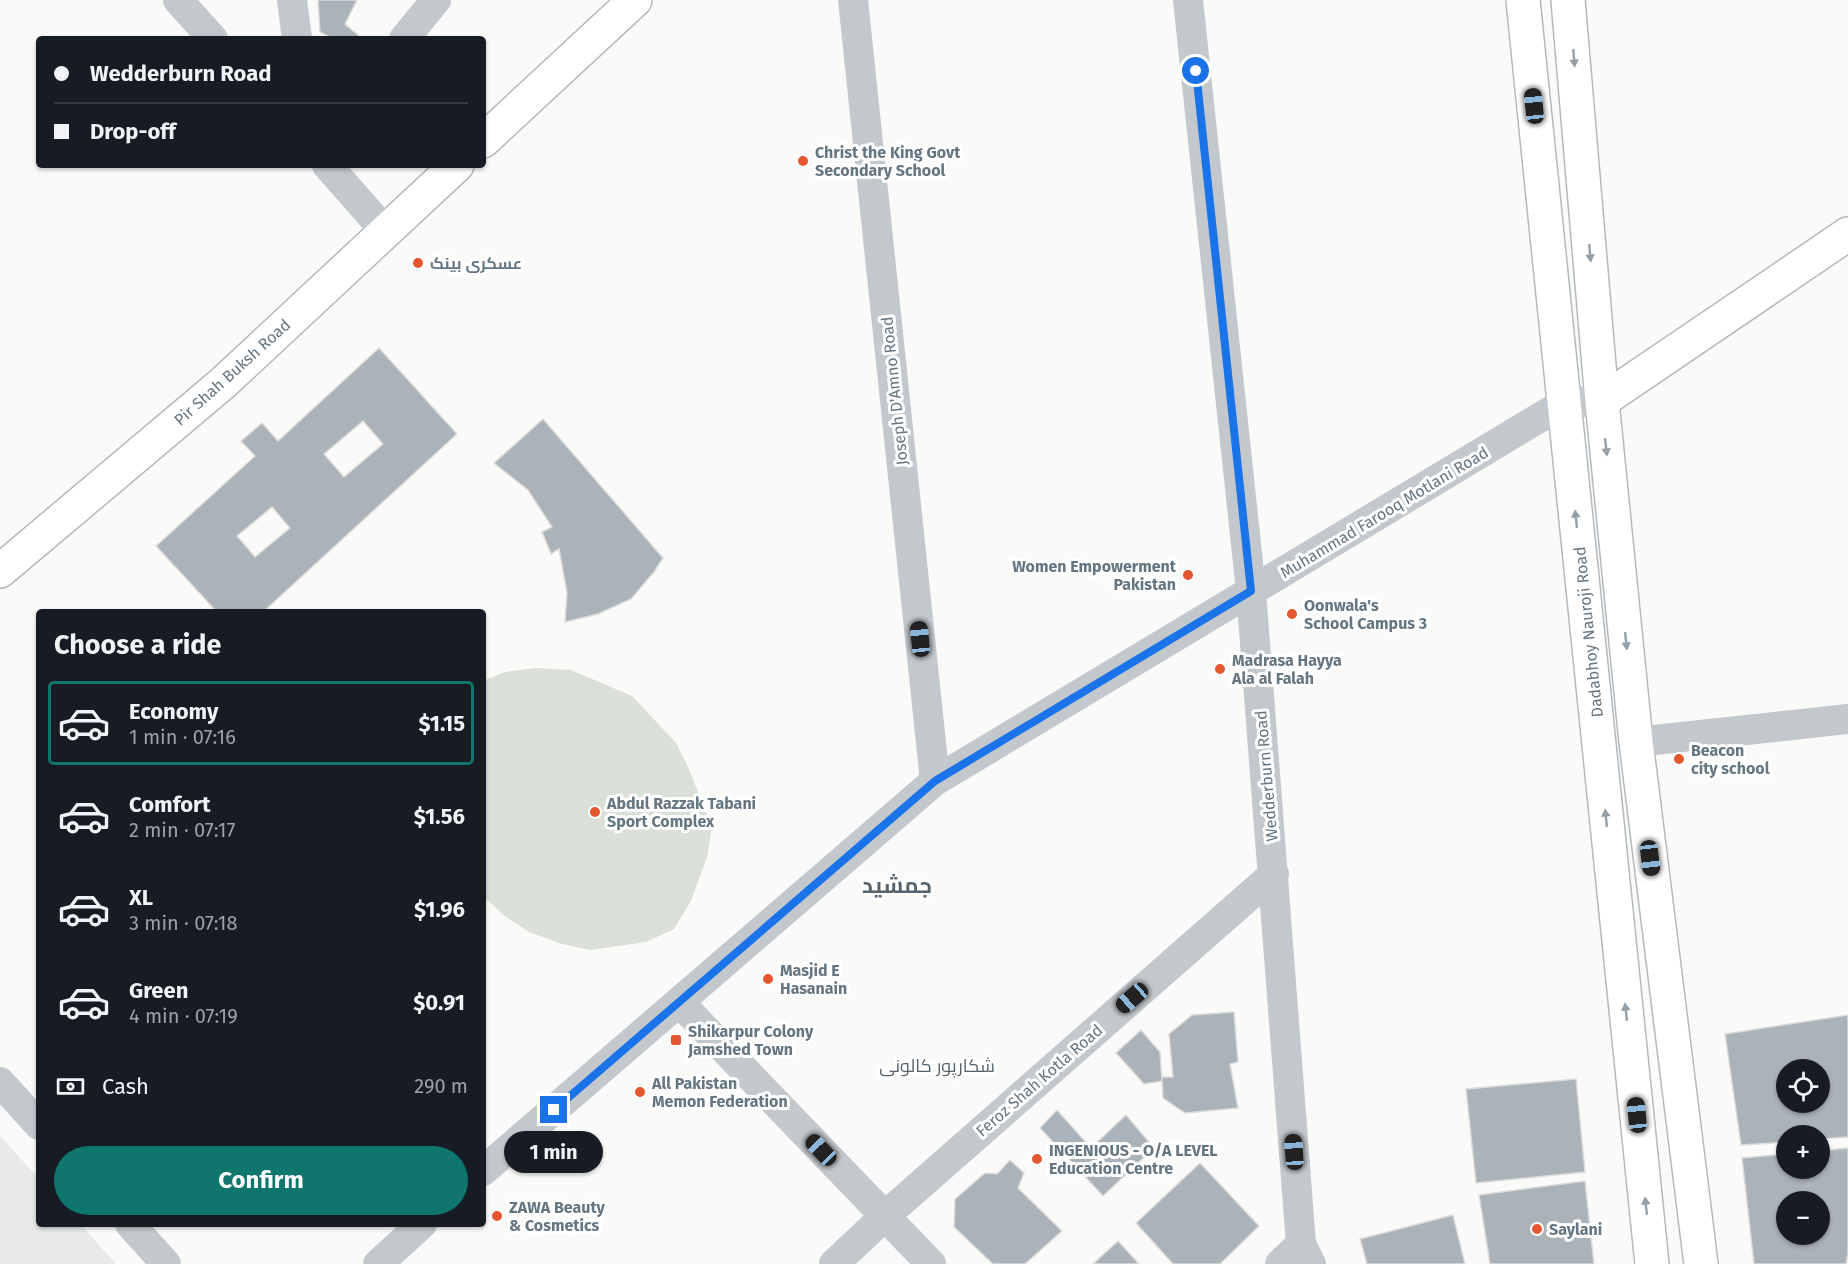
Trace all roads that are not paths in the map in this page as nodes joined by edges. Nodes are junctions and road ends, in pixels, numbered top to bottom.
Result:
1 (178, 0) edge
2 (292, 0) edge
3 (436, 0) edge
4 (635, 0) edge
5 (853, 0) edge
6 (1188, 0) edge
7 (1523, 0) edge
8 (1568, 0) edge
9 (210, 36) edge
10 (297, 36) edge
11 (406, 36) edge
12 (486, 138) edge
13 (330, 168) edge
14 (454, 168) edge
15 (386, 231) junction
16 (1848, 234) edge
17 (1602, 401) junction
18 (1564, 403) junction
19 (0, 571) edge
20 (1251, 591) junction
21 (1848, 719) edge
22 (1635, 742) junction
23 (935, 781) junction
24 (1274, 874) junction
25 (679, 1002) junction
26 (0, 1082) edge
27 (36, 1122) edge
28 (486, 1168) edge
29 (885, 1216) junction
30 (133, 1227) edge
31 (419, 1227) edge
32 (1297, 1258) edge
33 (166, 1264) edge
34 (378, 1264) edge
35 (834, 1264) edge
36 (931, 1264) edge
37 (1652, 1264) edge
38 (1701, 1264) edge

1 - 9 street
2 - 10 street
3 - 11 street
4 - 12 main road
5 - 23 street, Joseph D'Amno Road
6 - 20 street, Wedderburn Road
7 - 18 main road, Dadabhoy Nauroji Road
8 -> 17 main road
13 - 15 street
14 - 15 main road, Pir Shah Buksh Road
15 - 19 main road, Pir Shah Buksh Road
16 - 17 main road
17 - 18 street, Muhammad Farooq Motlani Road
17 -> 22 main road
18 - 20 street, Muhammad Farooq Motlani Road
37 -> 18 main road, Dadabhoy Nauroji Road
20 - 23 street, Muhammad Farooq Motlani Road
20 - 24 street, Wedderburn Road
21 - 22 street
22 - 38 main road
23 - 25 street, Muhammad Farooq Motlani Road
24 - 29 street, Feroz Shah Kotla Road
24 - 32 street, Wedderburn Road
25 - 28 street, Muhammad Farooq Motlani Road
25 - 29 street
26 - 27 street
29 - 35 street, Feroz Shah Kotla Road
29 - 36 street
30 - 33 street
31 - 34 street

